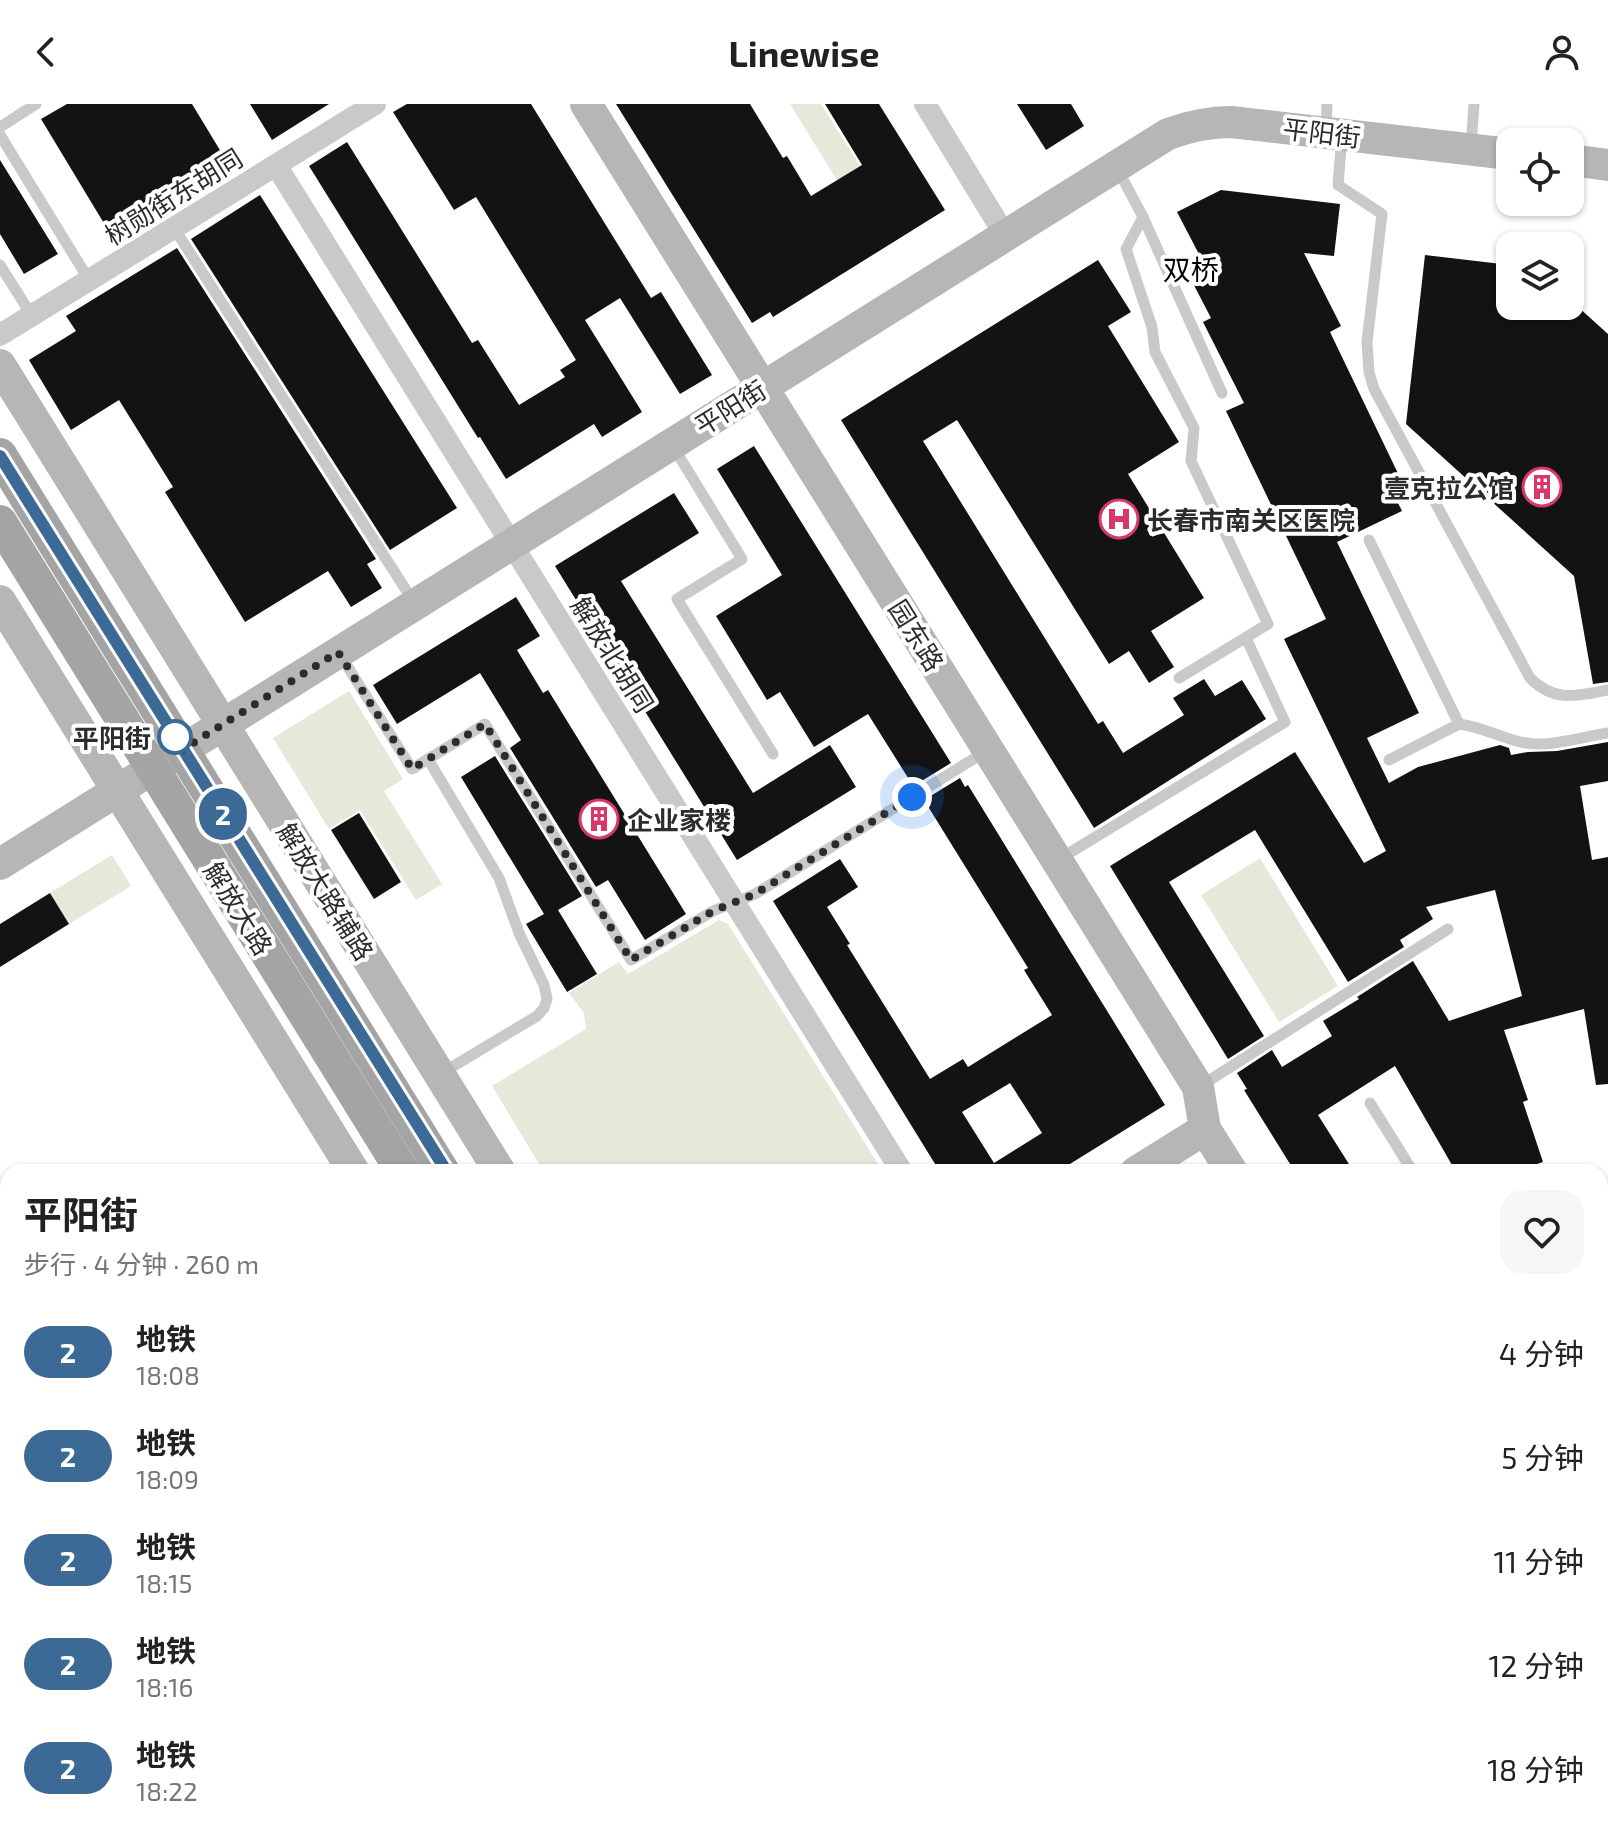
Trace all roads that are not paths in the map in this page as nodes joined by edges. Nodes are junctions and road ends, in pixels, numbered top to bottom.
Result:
1 (36, 104) edge
2 (375, 104) edge
3 (586, 104) edge
4 (925, 104) edge
5 (1474, 104) edge
6 (1332, 124) edge
7 (0, 127) edge
8 (0, 135) edge
9 (1471, 149) junction
10 (1496, 152) edge
11 (1584, 162) edge
12 (276, 165) junction
13 (1608, 165) edge
14 (1116, 166) junction
15 (1143, 217) junction
16 (174, 228) junction
17 (1005, 235) junction
18 (0, 265) edge
19 (89, 280) junction
20 (32, 316) junction
21 (0, 335) edge
22 (0, 365) edge
23 (763, 387) junction
24 (1222, 393) dead end
25 (671, 444) junction
26 (0, 455) edge
27 (0, 522) edge
28 (1369, 540) dead end
29 (511, 544) junction
30 (0, 601) edge
31 (415, 604) junction
32 (1246, 638) junction
33 (338, 652) junction
34 (1179, 678) dead end
35 (1608, 690) edge
36 (1459, 724) junction
37 (223, 725) junction
38 (1608, 733) edge
39 (182, 750) junction
40 (988, 750) junction
41 (773, 754) dead end
42 (428, 759) junction
43 (1389, 760) dead end
44 (153, 768) junction
45 (117, 791) junction
46 (1057, 860) junction
47 (0, 864) edge
48 (735, 902) junction
49 (1448, 929) dead end
50 (440, 1075) junction
51 (1198, 1087) junction
52 (1370, 1103) dead end
53 (1205, 1129) junction
54 (349, 1164) edge
55 (398, 1164) edge
56 (438, 1164) edge
57 (495, 1164) edge
58 (897, 1164) edge
59 (1149, 1164) edge
60 (1227, 1164) edge
61 (1408, 1164) edge

1 - 7 lane
2 - 12 street, 树勋街东胡同
3 - 23 street, 园东路
4 - 17 street
5 - 9 lane
6 - 9 street, 平阳街
6 - 14 street, 平阳街
6 - 35 lane
8 - 19 lane
9 - 10 street, 平阳街
11 - 13 street
12 - 16 street, 树勋街东胡同
12 - 29 street, 解放北胡同
14 - 15 lane
14 - 17 street, 平阳街
15 - 24 lane
15 - 32 lane
16 - 19 street, 树勋街东胡同
16 - 31 lane
17 - 23 street, 平阳街
18 - 20 lane
19 - 20 street, 树勋街东胡同
20 - 21 street, 树勋街东胡同
22 - 37 street, 解放大路辅路
23 - 25 street, 平阳街
23 - 40 street, 园东路
25 - 29 street, 平阳街
25 - 41 lane
26 - 39 main road, 解放大路
27 - 44 main road, 解放大路
28 - 36 lane
29 - 31 street, 平阳街
29 - 48 street, 解放北胡同
30 - 45 street
31 - 33 street, 平阳街
32 - 34 lane
32 - 46 lane
33 - 37 street, 平阳街
33 - 42 lane
36 - 38 lane
36 - 43 lane
37 - 39 street, 平阳街
37 - 50 street, 解放大路辅路
39 - 44 street, 平阳街
39 - 56 main road, 解放大路
40 - 46 street, 园东路
40 - 48 lane
42 - 48 lane
42 - 50 lane
44 - 45 street, 平阳街
44 - 55 main road, 解放大路
45 - 47 street, 平阳街
45 - 54 street
46 - 51 street, 园东路
48 - 58 street, 解放北胡同
49 - 51 lane
50 - 57 street, 解放大路辅路
51 - 53 street, 园东路
52 - 61 lane
53 - 59 street
53 - 60 street, 园东路

